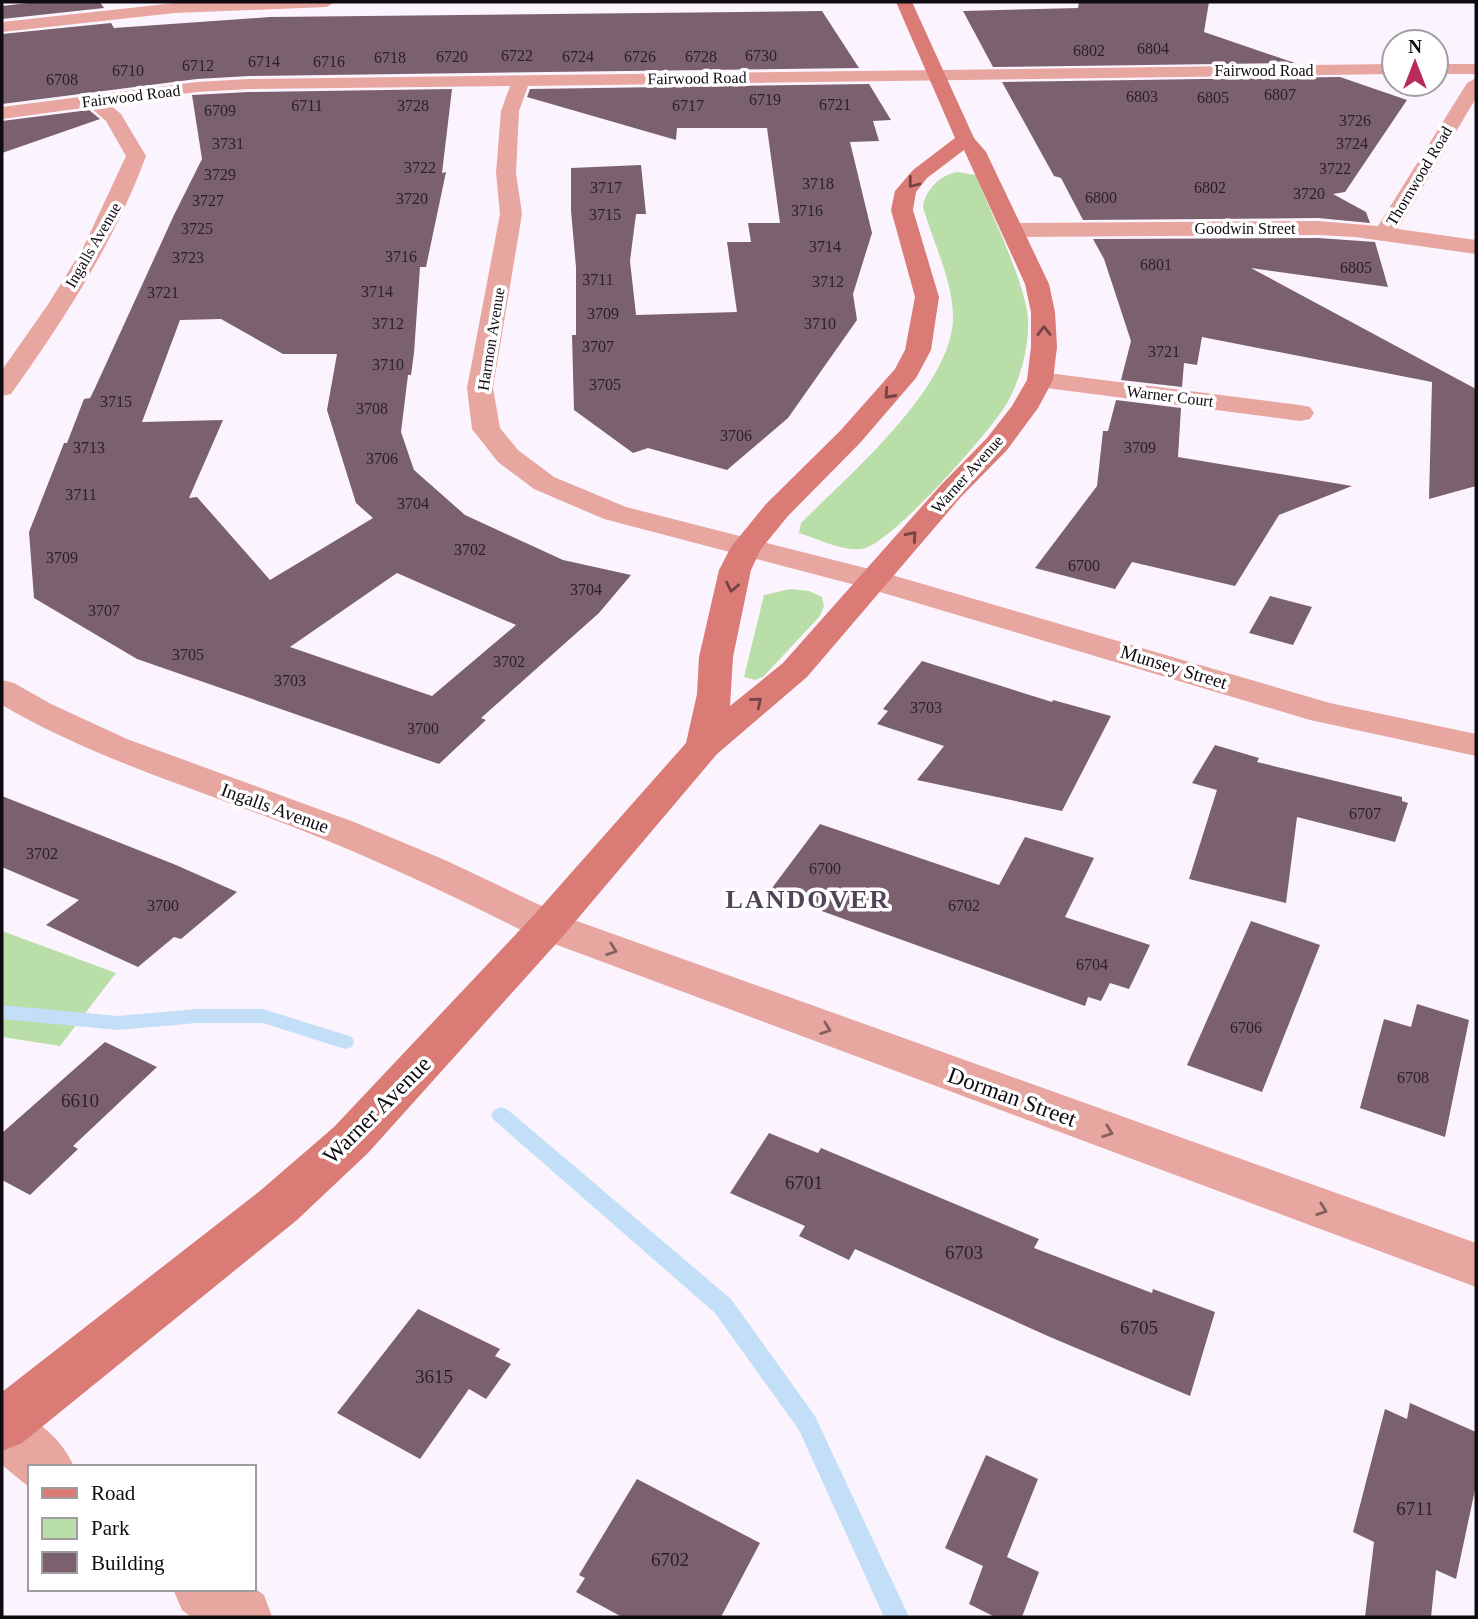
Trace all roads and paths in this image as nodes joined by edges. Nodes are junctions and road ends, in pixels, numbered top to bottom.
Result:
1 (327, 2) edge
2 (904, 2) edge
3 (2, 27) edge
4 (1380, 69) edge
5 (1450, 69) edge
6 (1476, 69) edge
7 (938, 74) junction
8 (521, 80) junction
9 (1476, 83) edge
10 (94, 100) junction
11 (2, 113) edge
12 (965, 140) junction
13 (1012, 230) junction
14 (1384, 234) junction
15 (1476, 247) edge
16 (1040, 380) junction
17 (2, 388) edge
18 (1300, 413) dead end
19 (747, 547) junction
20 (874, 580) junction
21 (2, 690) edge
22 (1476, 745) edge
23 (704, 746) junction
24 (548, 926) junction
25 (1476, 1265) edge
26 (2, 1428) edge
27 (44, 1465) edge
28 (206, 1591) edge
29 (242, 1617) edge

1 - 3 street
2 - 7 street, Warner Avenue
4 - 7 street, Fairwood Road
5 - 6 street
7 - 8 street, Fairwood Road
7 - 12 street, Warner Avenue
8 - 10 street, Fairwood Road
8 - 19 street, Harmon Avenue
9 - 14 street, Thornwood Road
10 - 11 street, Fairwood Road
10 - 17 street, Ingalls Avenue
12 - 13 street, Warner Avenue
12 -> 19 street, Warner Avenue
13 - 14 street, Goodwin Street
16 -> 13 street, Warner Avenue
14 - 15 street, Goodwin Street
16 - 18 street, Warner Court
20 -> 16 street, Warner Avenue
19 - 20 street, Harmon Avenue
19 -> 23 street, Warner Avenue
20 - 22 street, Munsey Street
23 -> 20 street, Warner Avenue
21 - 24 street, Ingalls Avenue
23 - 24 street, Warner Avenue
24 -> 25 street, Dorman Street
24 - 26 street, Warner Avenue
26 - 27 street
28 - 29 street

